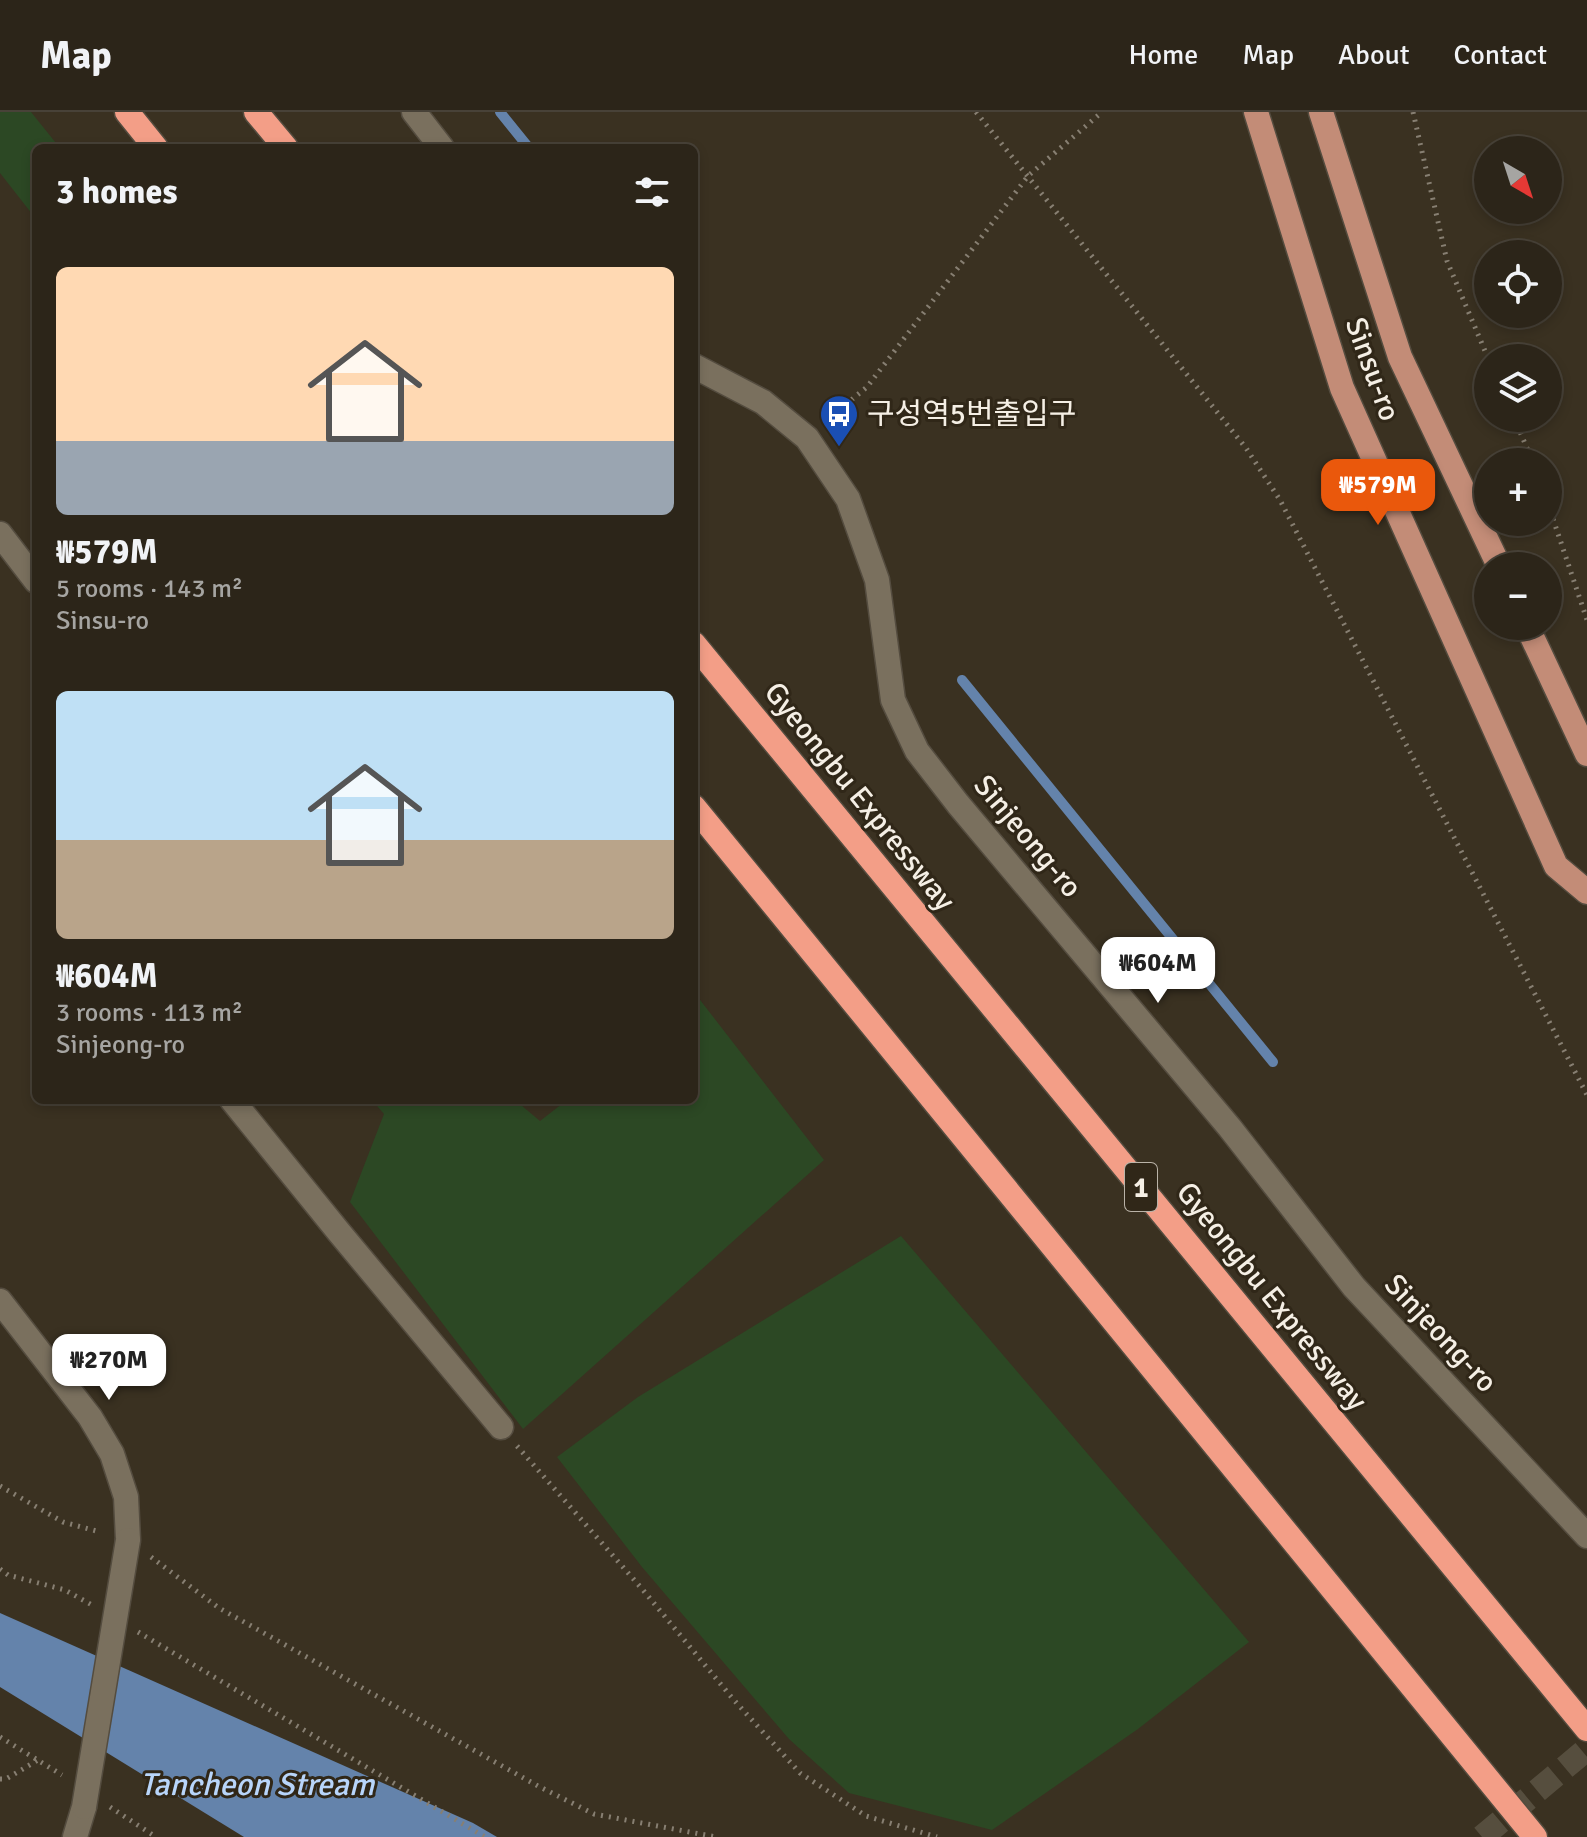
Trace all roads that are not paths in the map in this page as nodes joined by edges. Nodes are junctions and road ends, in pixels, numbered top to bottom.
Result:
1 (127, 112) edge
2 (256, 112) edge
3 (414, 112) edge
4 (1256, 112) edge
5 (1321, 112) edge
6 (153, 144) edge
7 (283, 144) edge
8 (439, 144) edge
9 (698, 368) edge
10 (0, 534) edge
11 (1492, 552) edge
12 (32, 576) edge
13 (1534, 640) edge
14 (698, 649) edge
15 (1587, 754) edge
16 (698, 812) edge
17 (1587, 892) edge
18 (235, 1104) edge
19 (0, 1301) edge
20 (501, 1427) road end
21 (1584, 1530) edge
22 (1587, 1729) edge
23 (75, 1837) edge
24 (1535, 1837) edge

1 - 6 highway
2 - 7 highway
3 - 8 street
4 - 17 main road, Sinsu-ro
5 - 11 main road, Sinsu-ro
9 - 21 street, Sinjeong-ro
10 - 12 street
13 - 15 main road
14 - 22 highway, Gyeongbu Expressway / 1
16 - 24 highway
18 - 20 street
19 - 23 street, bridge

